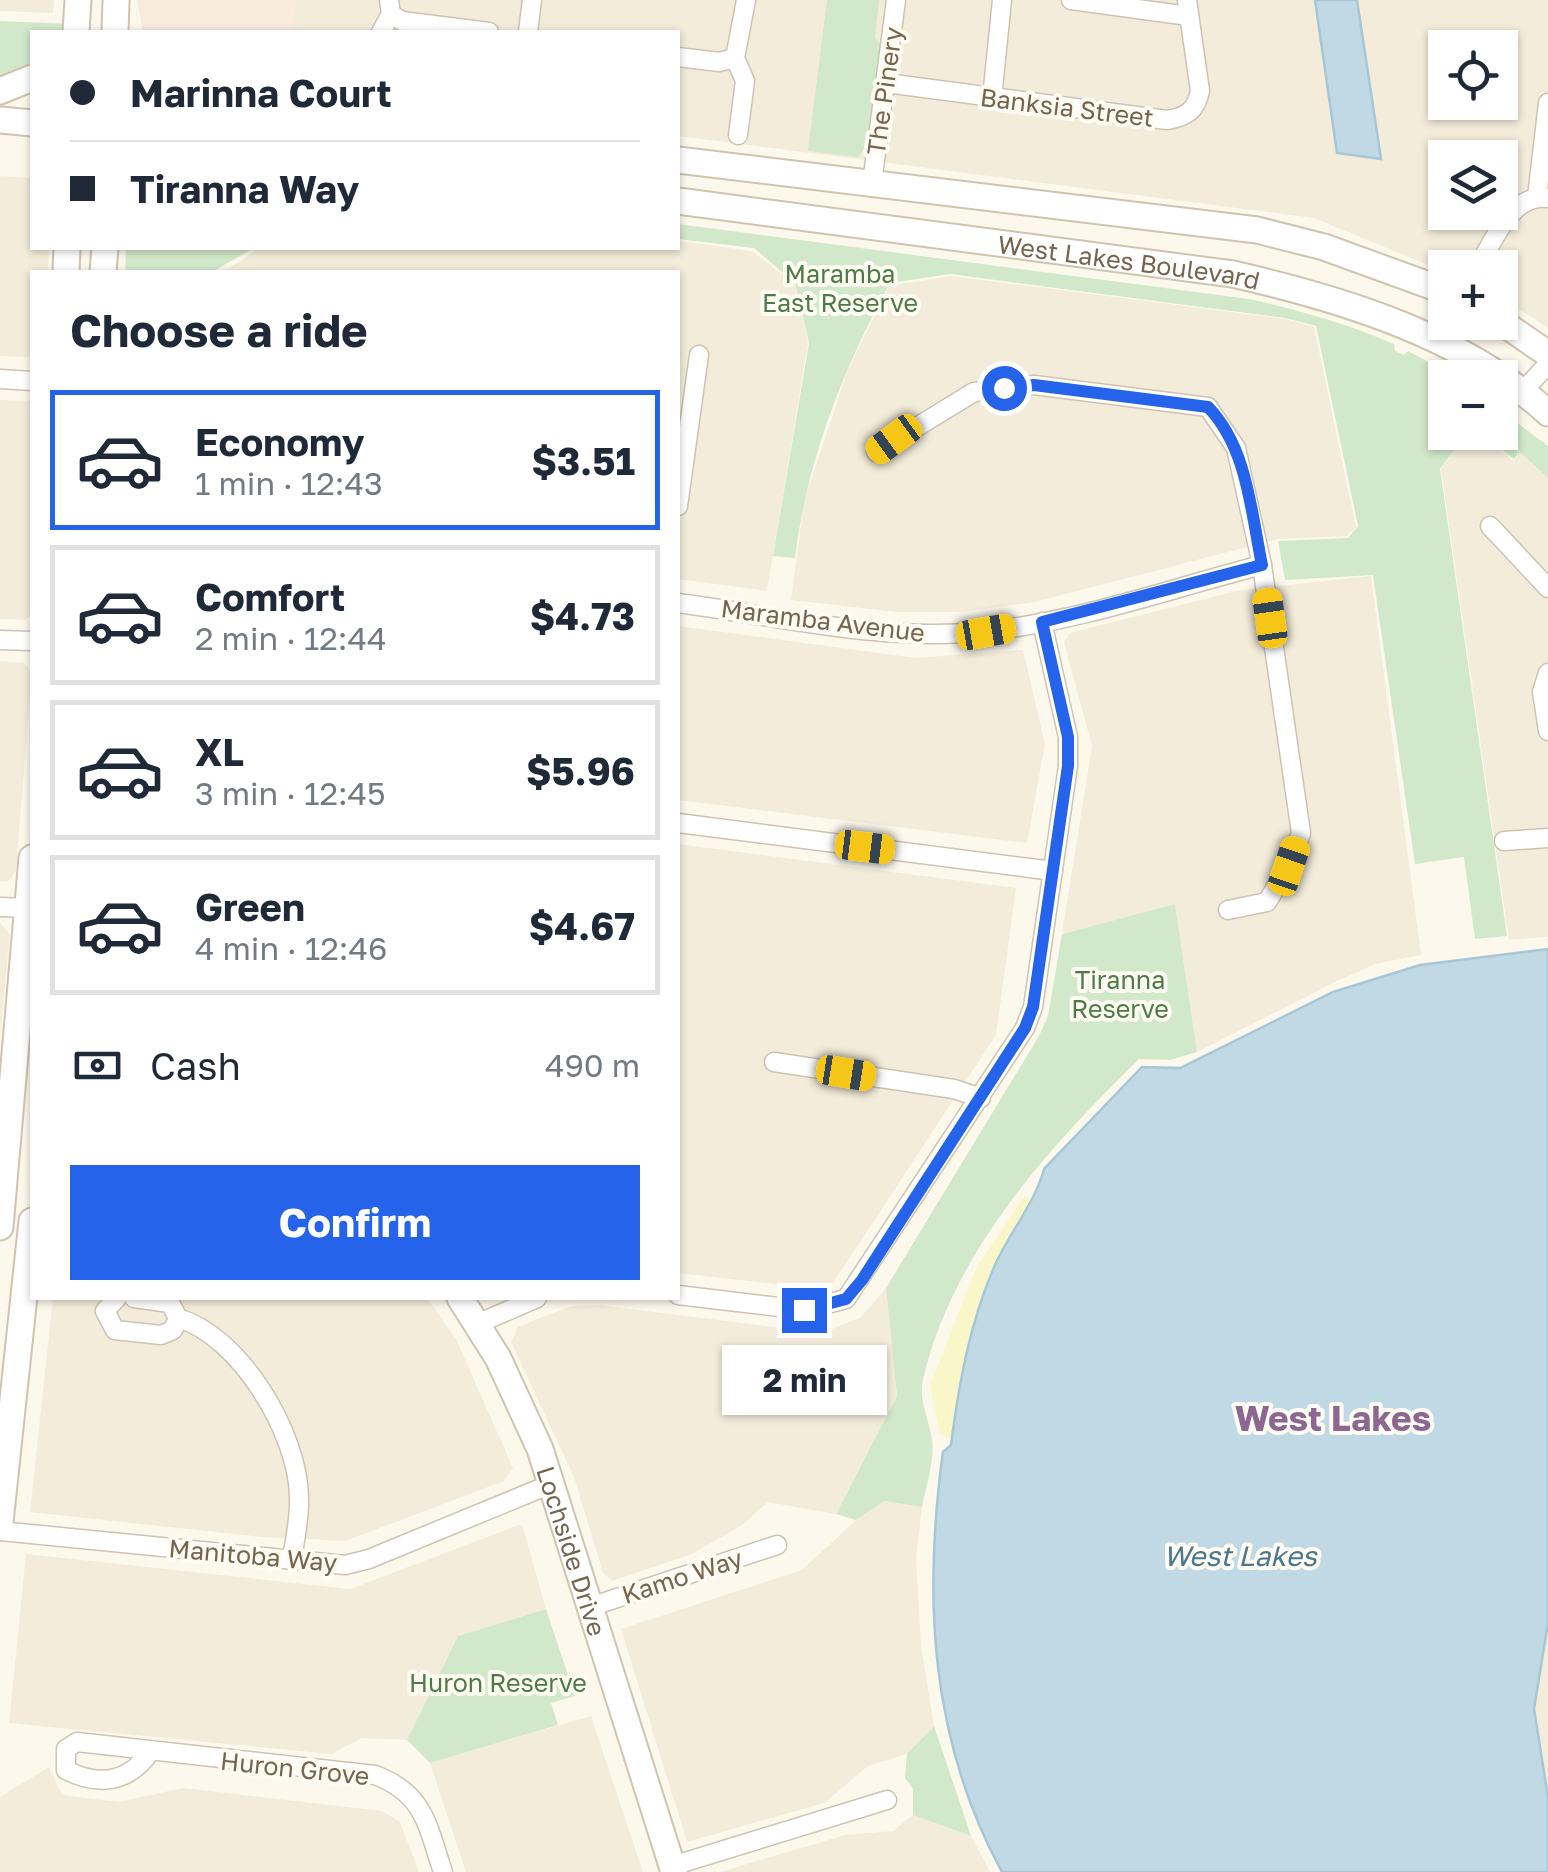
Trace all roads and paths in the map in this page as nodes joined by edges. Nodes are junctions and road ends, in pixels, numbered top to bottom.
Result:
1 (78, 0) edge
2 (532, 0) edge
3 (746, 0) edge
4 (896, 0) edge
5 (1002, 0) edge
6 (1072, 0) edge
7 (390, 7) edge
8 (1188, 8) edge
9 (76, 30) edge
10 (474, 30) edge
11 (528, 30) edge
12 (680, 57) edge
13 (735, 58) junction
14 (30, 79) edge
15 (886, 83) junction
16 (0, 91) edge
17 (30, 94) edge
18 (992, 98) junction
19 (1548, 104) edge
20 (0, 120) edge
21 (30, 126) edge
22 (738, 136) dead end
23 (680, 160) edge
24 (872, 183) junction
25 (1542, 198) edge
26 (680, 200) edge
27 (1488, 250) edge
28 (1428, 285) edge
29 (1518, 333) edge
30 (1548, 354) edge
31 (699, 355) dead end
32 (1548, 364) edge
33 (0, 379) edge
34 (30, 380) edge
35 (1524, 391) junction
36 (1548, 414) edge
37 (876, 452) dead end
38 (680, 492) edge
39 (1490, 526) dead end
40 (1262, 565) junction
41 (1548, 588) edge
42 (680, 603) edge
43 (1042, 622) junction
44 (0, 640) edge
45 (30, 642) edge
46 (1548, 672) edge
47 (1548, 731) edge
48 (680, 823) edge
49 (1548, 838) edge
50 (1504, 842) dead end
51 (1053, 871) junction
52 (30, 891) edge
53 (0, 907) edge
54 (29, 908) junction
55 (1228, 910) dead end
56 (774, 1062) dead end
57 (24, 1070) edge
58 (982, 1098) junction
59 (0, 1228) edge
60 (30, 1240) edge
61 (680, 1295) edge
62 (114, 1300) edge
63 (155, 1300) edge
64 (461, 1300) edge
65 (532, 1300) edge
66 (178, 1318) junction
67 (477, 1324) junction
68 (551, 1484) junction
69 (0, 1522) edge
70 (0, 1530) edge
71 (777, 1545) dead end
72 (292, 1559) junction
73 (586, 1608) junction
74 (150, 1752) dead end
75 (886, 1800) dead end
76 (673, 1869) edge
77 (444, 1872) edge

1 - 9 main road
2 - 11 street
3 - 13 street
4 - 15 street, The Pinery
5 - 18 street
6 - 8 street
7 - 10 street
8 - 18 street, Banksia Street
12 - 13 street
13 - 22 street
14 - 16 main road
15 - 18 street, Banksia Street
15 - 24 street, The Pinery
16 - 17 main road
19 - 25 street
20 - 21 main road
23 - 24 main road, West Lakes Boulevard
24 - 28 main road, West Lakes Boulevard
25 - 27 street
26 - 35 main road, West Lakes Boulevard
29 - 30 main road
31 - 38 street
32 - 35 street
33 - 34 street
35 - 36 main road, West Lakes Boulevard
37 - 40 street
39 - 41 street
40 - 43 street, Maramba Avenue
40 - 55 street
42 - 43 street, Maramba Avenue
43 - 51 street
44 - 45 street
46 - 47 street
48 - 51 street
49 - 50 street
51 - 58 street
52 - 54 main road
53 - 54 street
54 - 57 main road
56 - 58 street
57 - 59 main road
58 - 61 street
60 - 69 main road
62 - 66 street
63 - 66 street
64 - 67 main road, Lochside Drive
65 - 67 street
66 - 72 street
67 - 68 main road, Lochside Drive
68 - 72 street, Manitoba Way
68 - 73 main road, Lochside Drive
70 - 72 street, Manitoba Way
71 - 73 street, Kamo Way
73 - 76 main road, Lochside Drive
74 - 77 street, Huron Grove
75 - 76 street

